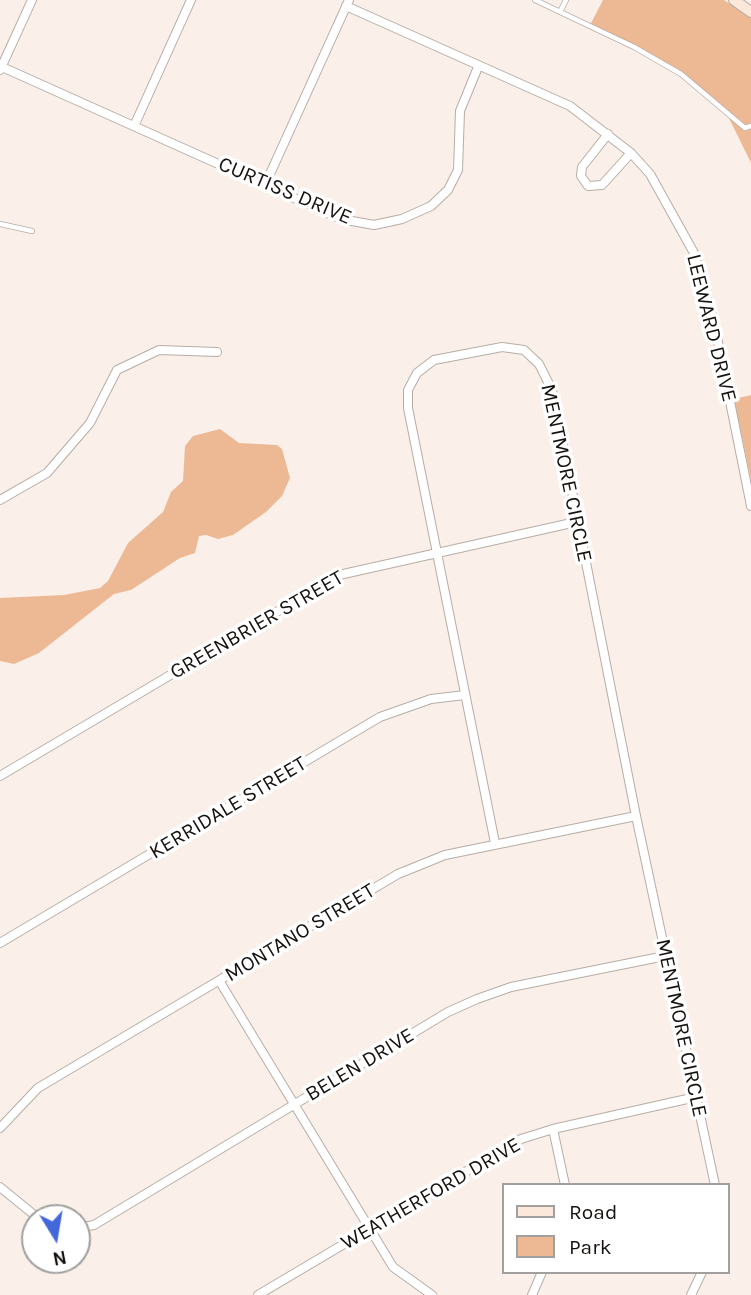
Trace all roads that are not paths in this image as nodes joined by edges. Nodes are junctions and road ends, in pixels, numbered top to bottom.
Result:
1 (32, 0) edge
2 (191, 0) edge
3 (535, 0) edge
4 (566, 0) edge
5 (734, 0) edge
6 (347, 3) edge
7 (560, 12) junction
8 (751, 12) edge
9 (478, 67) junction
10 (1, 69) edge
11 (135, 124) junction
12 (751, 126) edge
13 (608, 134) junction
14 (631, 153) junction
15 (265, 185) junction
16 (0, 224) edge
17 (32, 231) dead end
18 (217, 352) dead end
19 (0, 499) edge
20 (751, 506) edge
21 (576, 522) junction
22 (436, 552) junction
23 (465, 695) junction
24 (0, 776) edge
25 (636, 816) junction
26 (495, 844) junction
27 (0, 943) edge
28 (665, 956) junction
29 (220, 982) junction
30 (696, 1097) junction
31 (293, 1104) junction
32 (0, 1128) edge
33 (553, 1129) junction
34 (565, 1183) edge
35 (715, 1183) edge
36 (0, 1187) edge
37 (21, 1204) edge
38 (91, 1226) edge
39 (369, 1231) junction
40 (541, 1274) edge
41 (701, 1274) edge
42 (258, 1295) edge
43 (432, 1295) edge
44 (532, 1295) edge
45 (691, 1295) edge

1 - 10 street
2 - 11 street
3 - 7 lane
4 - 7 lane
5 - 8 street
6 - 9 street, LEEWARD DRIVE
6 - 15 street
7 - 12 lane
9 - 13 street, LEEWARD DRIVE
9 - 15 street, CURTISS DRIVE
10 - 11 street, CURTISS DRIVE
11 - 15 street, CURTISS DRIVE
13 - 14 street, LEEWARD DRIVE
13 - 14 street
14 - 20 street, LEEWARD DRIVE
16 - 17 lane
18 - 19 street
21 - 22 street, GREENBRIER STREET
21 - 22 street, MENTMORE CIRCLE
21 - 25 street, MENTMORE CIRCLE
22 - 23 street, MENTMORE CIRCLE
22 - 24 street, GREENBRIER STREET
23 - 26 street, MENTMORE CIRCLE
23 - 27 street, KERRIDALE STREET
25 - 26 street, MONTANO STREET
25 - 28 street, MENTMORE CIRCLE
26 - 29 street, MONTANO STREET
28 - 30 street, MENTMORE CIRCLE
28 - 31 street, BELEN DRIVE
29 - 31 street
29 - 32 street, MONTANO STREET
30 - 33 street, WEATHERFORD DRIVE
30 - 35 street, MENTMORE CIRCLE
31 - 38 street, BELEN DRIVE
31 - 39 street
33 - 34 street
33 - 39 street, WEATHERFORD DRIVE
36 - 37 street
39 - 42 street, WEATHERFORD DRIVE
39 - 43 street
40 - 44 street
41 - 45 street

